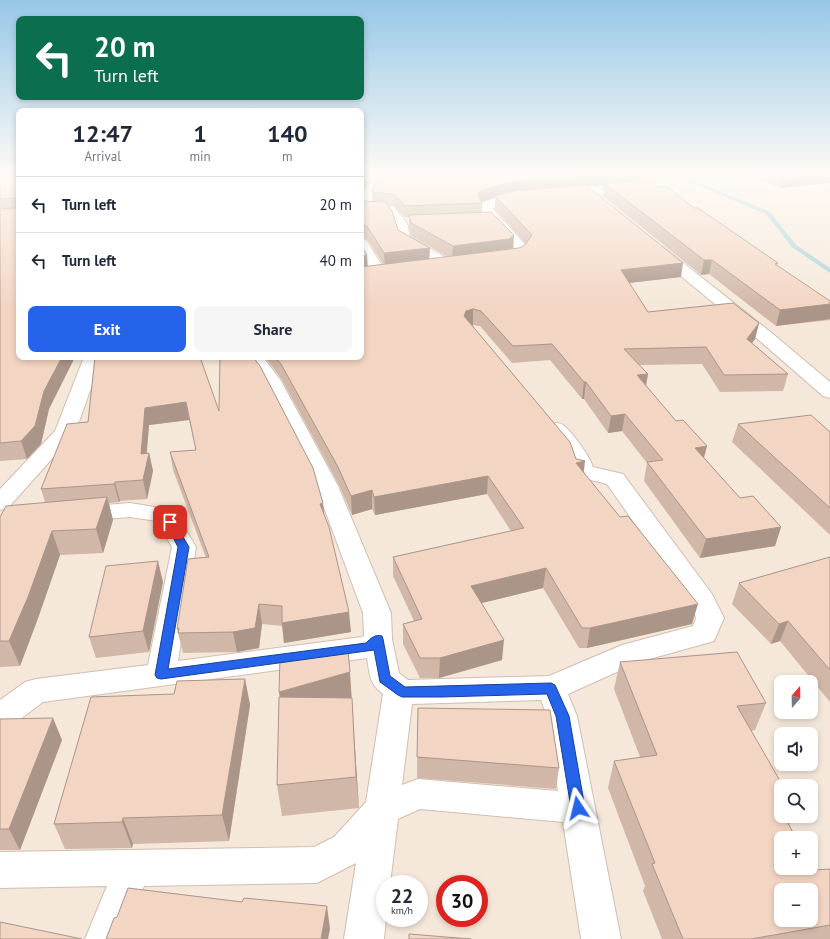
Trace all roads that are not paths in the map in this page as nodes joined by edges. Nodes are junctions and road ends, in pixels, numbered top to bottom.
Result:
1 (397, 219) edge
2 (478, 219) edge
3 (494, 219) joint
4 (415, 222) edge
5 (400, 223) junction
6 (645, 240) edge
7 (364, 251) edge
8 (488, 261) edge
9 (466, 264) edge
10 (450, 266) junction
11 (427, 268) edge
12 (395, 272) edge
13 (92, 360) edge
14 (256, 360) edge
15 (830, 392) edge
16 (544, 416) edge
17 (5, 514) edge
18 (61, 515) edge
19 (378, 639) junction
20 (161, 675) junction
21 (551, 688) junction
22 (399, 689) junction
23 (0, 720) edge
24 (578, 808) junction
25 (380, 811) junction
26 (132, 868) junction
27 (0, 870) edge
28 (106, 939) edge
29 (364, 939) edge
30 (601, 939) edge

1 - 5 street
2 - 3 street
3 - 8 street
4 - 5 street
5 - 10 street
6 - 15 street
7 - 12 street
9 - 10 street
10 - 11 street
13 - 17 street
14 - 19 street
16 - 21 street
18 - 20 street
19 - 20 street
19 - 22 street
20 - 23 street
21 - 22 street
21 - 24 street
22 - 25 street
24 - 25 street
24 - 30 street
25 - 26 street
25 - 29 street
26 - 27 street
26 - 28 street

